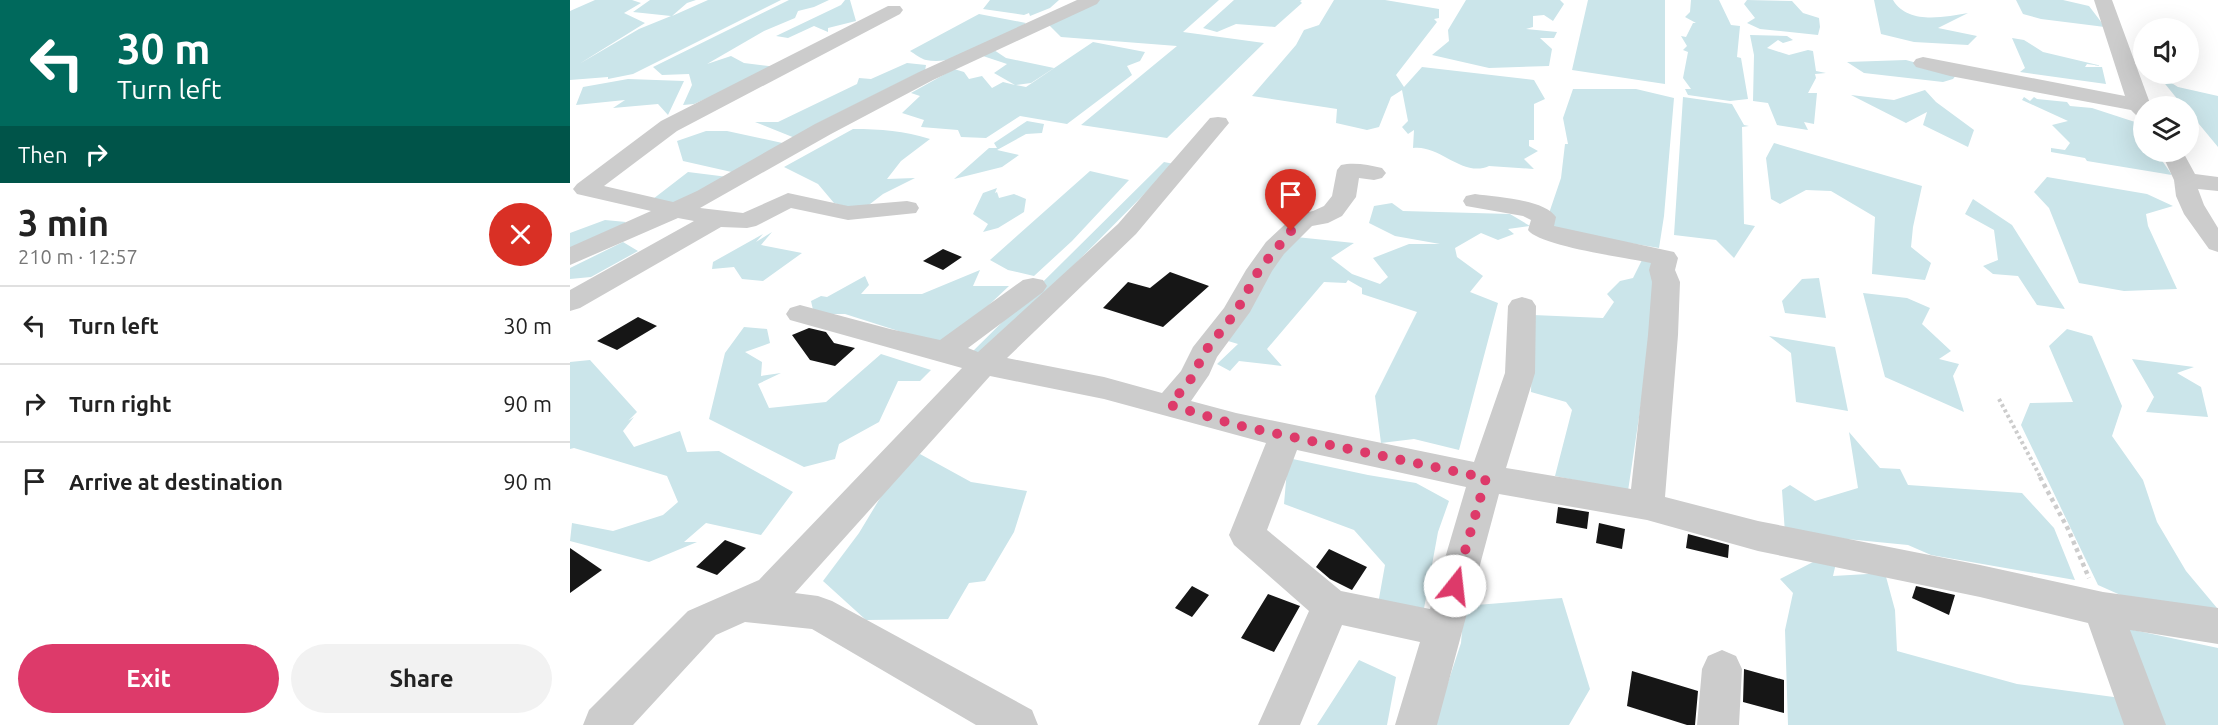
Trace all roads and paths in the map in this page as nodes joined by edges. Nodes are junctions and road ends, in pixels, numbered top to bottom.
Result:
1 (1091, 0) edge
2 (2103, 0) edge
3 (894, 10) dead end
4 (1923, 63) dead end
5 (2137, 96) edge
6 (2133, 106) edge
7 (1218, 123) dead end
8 (2177, 162) edge
9 (1374, 173) dead end
10 (2186, 180) junction
11 (2218, 184) edge
12 (1475, 201) dead end
13 (907, 208) dead end
14 (675, 211) junction
15 (716, 219) junction
16 (2218, 244) edge
17 (570, 257) edge
18 (1034, 286) dead end
19 (570, 302) edge
20 (1522, 306) dead end
21 (800, 314) dead end
22 (945, 351) junction
23 (983, 364) junction
24 (1999, 399) dead end
25 (1170, 405) junction
26 (1286, 435) junction
27 (1486, 478) junction
28 (1647, 506) junction
29 (741, 604) junction
30 (1331, 606) junction
31 (2103, 609) junction
32 (2218, 626) edge
33 (1443, 629) junction
34 (1722, 669) dead end
35 (604, 725) edge
36 (1017, 725) edge
37 (1279, 725) edge
38 (1416, 725) edge
39 (1718, 725) edge
40 (2145, 725) edge

1 - 14 street
2 - 5 street
3 - 14 street
4 - 6 street
7 - 23 street
8 - 10 street
9 - 25 street
10 - 11 street
10 - 16 street
12 - 28 street
13 - 15 street
14 - 15 street
14 - 17 street
15 - 19 street
18 - 22 street
20 - 27 street
21 - 22 street
22 - 23 street
23 - 25 street
23 - 29 street
24 - 31 path
25 - 26 street
26 - 27 street
26 - 30 street
27 - 28 street
27 - 33 street
28 - 31 street
29 - 35 street
29 - 36 street
30 - 33 street
30 - 37 street
31 - 32 street
31 - 40 street
33 - 38 street
34 - 39 street

